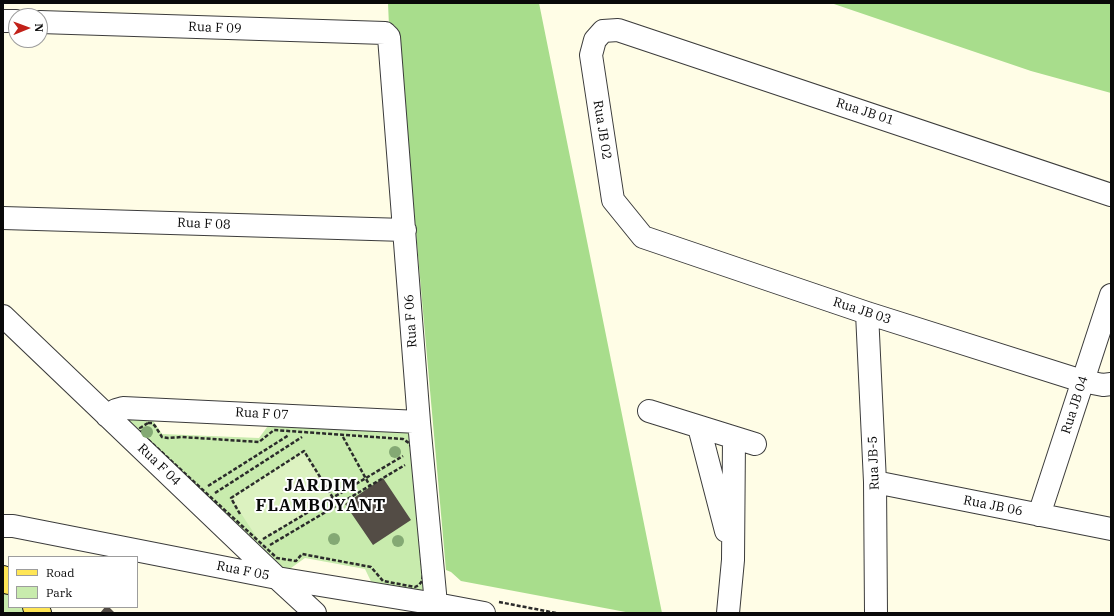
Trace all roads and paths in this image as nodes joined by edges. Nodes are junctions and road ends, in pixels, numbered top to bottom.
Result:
1 (48, 22) edge
2 (618, 30) joint
3 (389, 37) joint
4 (1111, 195) edge
5 (3, 218) edge
6 (405, 230) junction
7 (643, 237) joint
8 (1111, 295) edge
9 (867, 313) junction
10 (3, 316) edge
11 (1082, 381) junction
12 (1111, 384) edge
13 (649, 411) dead end
14 (108, 416) junction
15 (419, 422) junction
16 (700, 427) junction
17 (294, 432) junction
18 (309, 432) junction
19 (341, 434) junction
20 (734, 439) junction
21 (755, 444) dead end
22 (413, 450) junction
23 (414, 460) junction
24 (366, 478) junction
25 (875, 482) junction
26 (370, 486) junction
27 (203, 490) junction
28 (210, 496) junction
29 (333, 498) junction
30 (1039, 515) junction
31 (242, 517) dead end
32 (246, 523) dead end
33 (3, 526) edge
34 (1111, 529) edge
35 (253, 535) junction
36 (260, 542) junction
37 (266, 548) junction
38 (733, 560) junction
39 (277, 578) junction
40 (436, 604) junction
41 (315, 613) edge
42 (484, 613) edge
43 (728, 613) edge
44 (876, 613) edge

1 - 3 street, Rua F 09
2 - 4 street, Rua JB 01
2 - 7 street, Rua JB 02
3 - 6 street, Rua F 06
5 - 6 street, Rua F 08
6 - 15 street, Rua F 06
7 - 9 street, Rua JB 03
8 - 11 street, Rua JB 04
9 - 11 street, Rua JB 03
9 - 25 street, Rua JB-5
10 - 14 street, Rua F 04
11 - 12 street, Rua JB 03
11 - 30 street, Rua JB 04
13 - 16 street
14 - 15 street, Rua F 07
14 - 39 street, Rua F 04
15 - 40 street, Rua F 06
16 - 20 street
16 - 38 street
17 - 18 path
17 - 27 path
17 - 27 path
18 - 19 path
18 - 28 path
19 - 22 path
19 - 24 path
20 - 21 street
20 - 38 street
22 - 23 path
22 - 24 path
23 - 26 path
23 - 37 path
24 - 26 path
24 - 29 path
25 - 30 street, Rua JB 06
25 - 44 street, Rua JB-5
26 - 37 path
27 - 28 path
28 - 35 path
29 - 31 path
29 - 36 path
30 - 34 street, Rua JB 06
32 - 35 path
33 - 39 street, Rua F 05
35 - 36 path
36 - 37 path
38 - 43 street
39 - 40 street, Rua F 05
39 - 41 street, Rua F 04
40 - 42 street, Rua F 05

